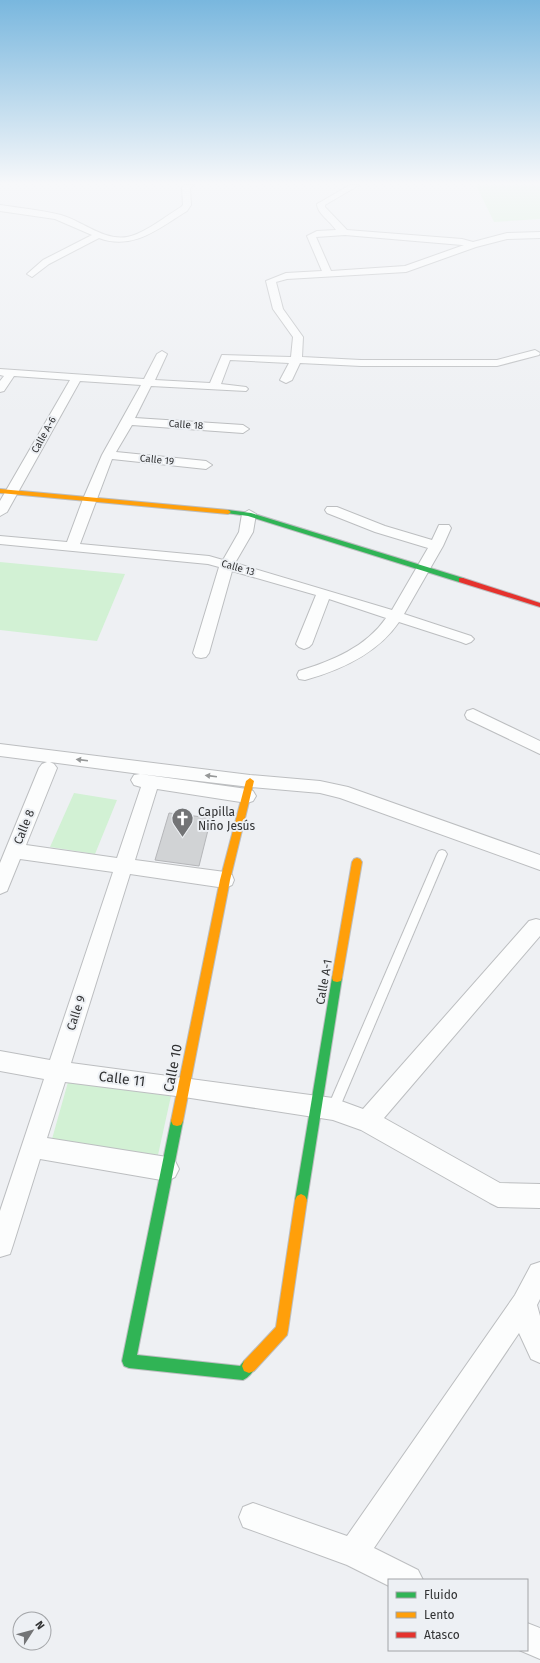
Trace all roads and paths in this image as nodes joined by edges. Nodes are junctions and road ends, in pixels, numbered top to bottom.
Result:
1 (45, 263) edge
2 (323, 263) edge
3 (424, 263) edge
4 (32, 274) dead end
5 (328, 274) junction
6 (535, 353) dead end
7 (162, 354) dead end
8 (296, 360) junction
9 (6, 373) edge
10 (77, 377) junction
11 (286, 380) dead end
12 (148, 382) junction
13 (214, 387) junction
14 (0, 389) edge
15 (242, 389) dead end
16 (128, 421) junction
17 (243, 429) dead end
18 (108, 455) junction
19 (206, 465) dead end
20 (6, 492) edge
21 (89, 499) junction
22 (332, 510) dead end
23 (0, 512) edge
24 (248, 514) junction
25 (444, 528) dead end
26 (0, 540) edge
27 (72, 546) junction
28 (436, 546) junction
29 (227, 564) junction
30 (424, 570) junction
31 (324, 593) junction
32 (540, 605) edge
33 (394, 617) junction
34 (466, 639) dead end
35 (304, 644) dead end
36 (201, 653) dead end
37 (305, 675) dead end
38 (473, 715) dead end
39 (540, 748) edge
40 (0, 750) edge
41 (0, 762) edge
42 (48, 768) junction
43 (151, 782) junction
44 (248, 789) junction
45 (14, 852) junction
46 (442, 854) dead end
47 (357, 862) dead end
48 (540, 863) edge
49 (123, 868) junction
50 (225, 880) junction
51 (0, 886) edge
52 (536, 927) dead end
53 (0, 1061) edge
54 (57, 1071) junction
55 (184, 1087) junction
56 (324, 1108) junction
57 (367, 1122) junction
58 (33, 1147) junction
59 (167, 1169) junction
60 (540, 1198) edge
61 (1, 1245) edge
62 (540, 1274) edge
63 (524, 1304) junction
64 (540, 1350) edge
65 (129, 1361) joint
66 (253, 1517) dead end
67 (354, 1554) junction
68 (406, 1579) edge
69 (528, 1638) edge
70 (540, 1644) edge

1 - 4 street
2 - 5 street
3 - 5 street
5 - 8 street
6 - 8 street
7 - 12 street
8 - 11 street
8 - 13 street
9 - 10 street
9 - 14 street
10 - 12 street
10 - 20 street, Calle A-6
12 - 13 street
12 - 16 street
13 - 15 street
16 - 17 street, Calle 18
16 - 18 street
18 - 19 street, Calle 19
18 - 21 street
20 - 21 street
20 - 23 street, Calle A-6
21 - 24 street
21 - 27 street
22 - 28 street
24 - 29 street
24 - 30 street
25 - 28 street
26 - 27 street, Calle 13
27 - 29 street, Calle 13
28 - 30 street
29 - 31 street, Calle 13
29 - 36 street
30 - 32 street
30 - 33 street
31 - 33 street, Calle 13
31 - 35 street
33 - 34 street, Calle 13
33 - 37 street
38 - 39 street
44 -> 40 street
41 - 42 street
42 - 43 street
42 - 45 street, Calle 8
43 - 44 street
43 - 49 street, Calle 9
44 - 48 street
44 - 50 street, Calle 10
45 - 49 street
45 - 51 street, Calle 8
46 - 56 lane
47 - 56 street, Calle A-1
49 - 50 street
49 - 54 street, Calle 9
50 - 55 street, Calle 10
52 - 57 street
53 - 54 street, Calle 11
54 - 55 street, Calle 11
54 - 58 street, Calle 9
55 - 56 street, Calle 11
55 - 59 street, Calle 10
56 - 57 street, Calle 11
56 - 65 street, Calle A-1
57 - 60 street, Calle 11
58 - 59 street
58 - 61 street, Calle 9
59 - 65 street, Calle 10
62 - 63 street
63 - 64 street
63 - 67 street
66 - 67 street
67 - 68 street
69 - 70 street

